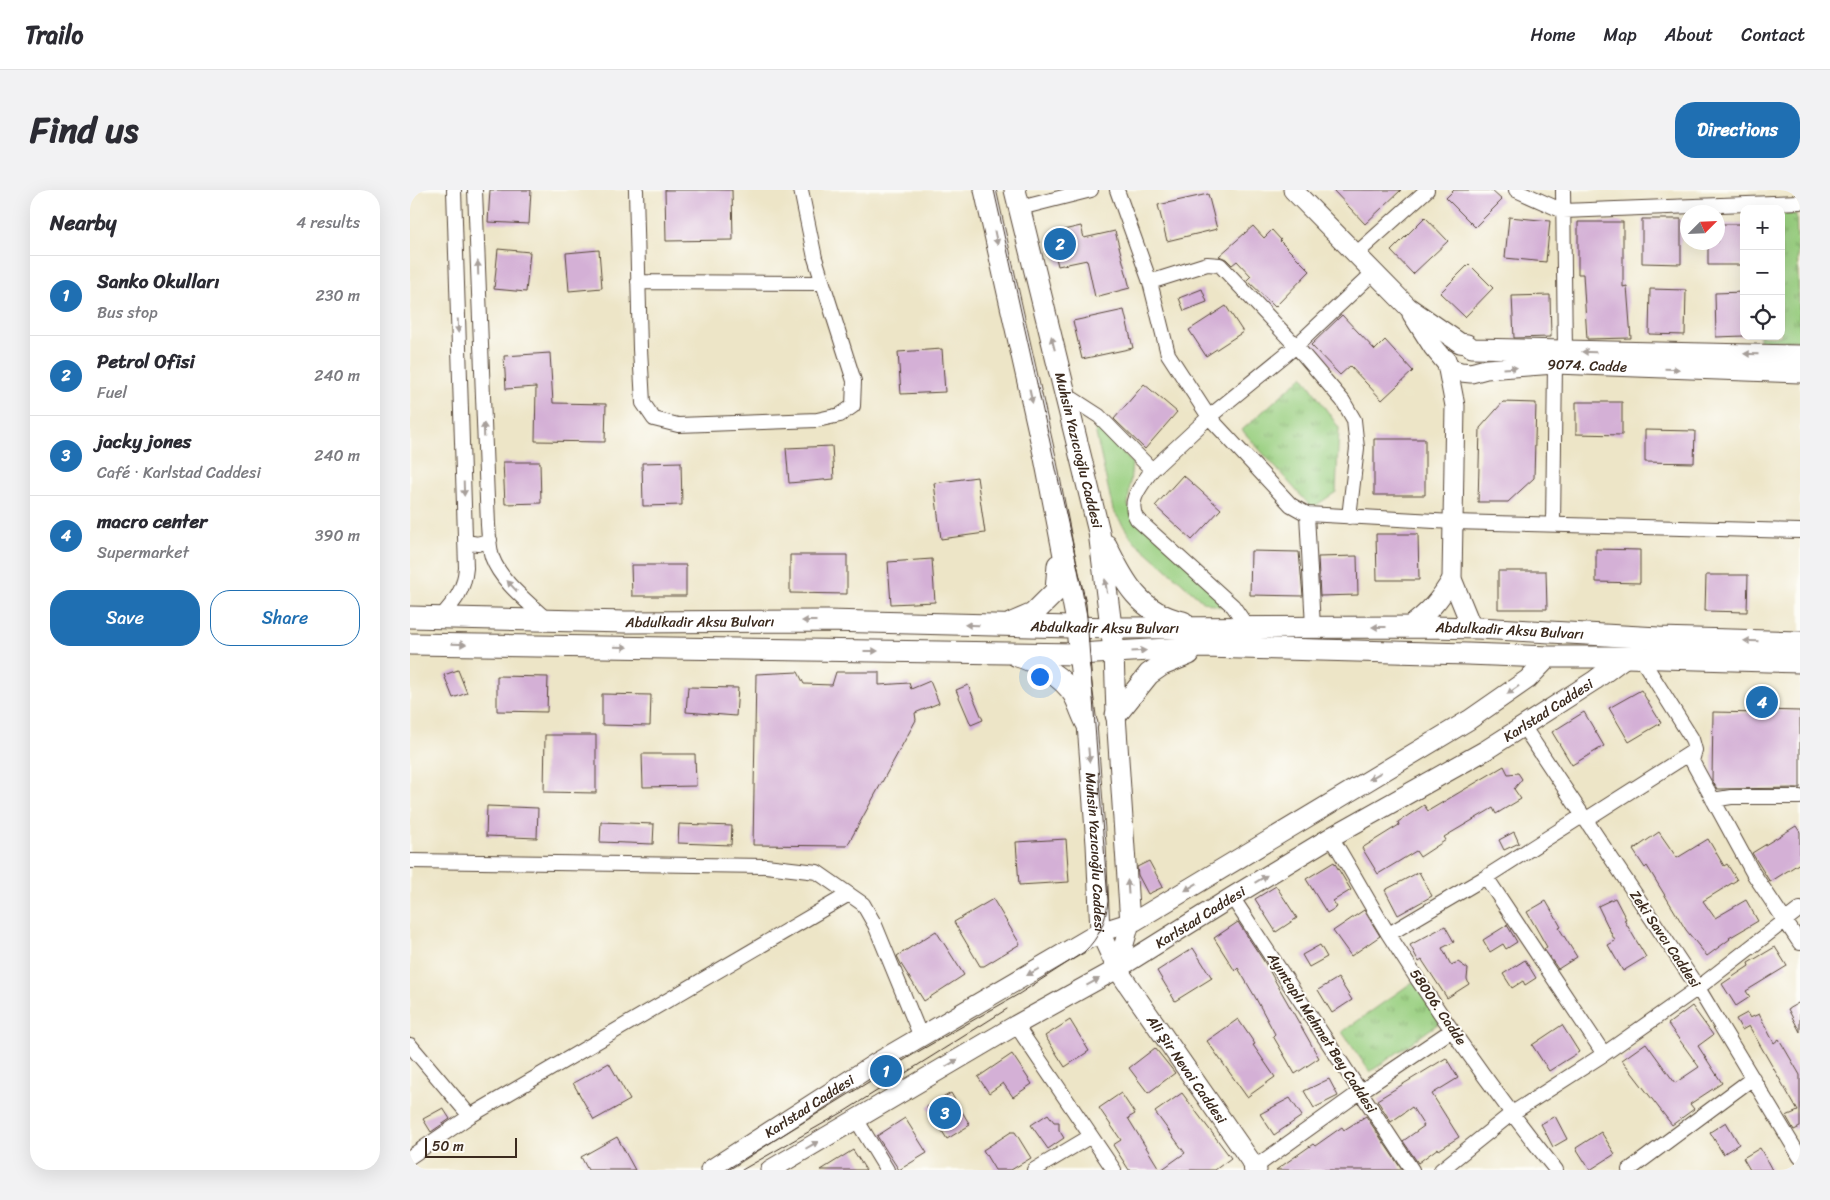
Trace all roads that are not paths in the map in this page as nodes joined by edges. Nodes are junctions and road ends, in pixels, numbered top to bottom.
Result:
1 (454, 190) edge
2 (475, 190) edge
3 (636, 190) edge
4 (801, 190) edge
5 (985, 190) edge
6 (1091, 190) edge
7 (1117, 190) edge
8 (1427, 190) edge
9 (1516, 190) edge
10 (1563, 190) edge
11 (1302, 193) edge
12 (1017, 199) edge
13 (1800, 202) edge
14 (1563, 211) junction
15 (1356, 254) junction
16 (1374, 272) junction
17 (638, 282) junction
18 (1150, 282) junction
19 (823, 283) junction
20 (1408, 307) junction
21 (1296, 346) junction
22 (1466, 346) junction
23 (1800, 355) edge
24 (1560, 358) junction
25 (1446, 363) junction
26 (1471, 373) junction
27 (1800, 373) edge
28 (1065, 394) junction
29 (1455, 406) junction
30 (1209, 417) junction
31 (1152, 470) junction
32 (1308, 514) junction
33 (1349, 517) junction
34 (1453, 522) junction
35 (1552, 524) junction
36 (1057, 530) junction
37 (1800, 531) edge
38 (1099, 532) junction
39 (490, 540) junction
40 (466, 542) junction
41 (1452, 579) junction
42 (410, 617) edge
43 (440, 618) junction
44 (547, 620) junction
45 (1005, 625) junction
46 (1078, 627) junction
47 (1409, 627) junction
48 (1112, 628) junction
49 (1248, 628) junction
50 (1313, 628) junction
51 (1472, 628) junction
52 (1207, 638) junction
53 (1800, 642) edge
54 (410, 644) edge
55 (1000, 652) junction
56 (1114, 652) junction
57 (1078, 654) junction
58 (1549, 657) junction
59 (1634, 658) junction
60 (1800, 662) edge
61 (1116, 715) junction
62 (1086, 724) junction
63 (1523, 726) junction
64 (1694, 750) junction
65 (1800, 797) edge
66 (1713, 800) junction
67 (1583, 818) junction
68 (1331, 837) junction
69 (410, 861) edge
70 (1486, 877) junction
71 (849, 894) junction
72 (1232, 897) junction
73 (1800, 909) edge
74 (1786, 920) junction
75 (1130, 923) junction
76 (1100, 932) junction
77 (1389, 934) junction
78 (1800, 943) edge
79 (1117, 969) junction
80 (1698, 988) junction
81 (1016, 1025) junction
82 (1452, 1030) junction
83 (921, 1037) junction
84 (411, 1048) edge
85 (1604, 1054) junction
86 (1753, 1078) junction
87 (1360, 1092) junction
88 (1511, 1114) junction
89 (470, 1116) junction
90 (856, 1119) junction
91 (1091, 1136) junction
92 (410, 1157) edge
93 (1800, 1157) edge
94 (1254, 1169) edge
95 (710, 1170) edge
96 (770, 1170) edge
97 (887, 1170) edge
98 (1034, 1170) edge
99 (1114, 1170) edge
100 (1412, 1170) edge
101 (1441, 1170) edge
102 (1556, 1170) edge
103 (1629, 1170) edge

1 -> 40 street
39 -> 2 street
3 - 17 street
4 - 19 street
5 -> 36 main road, Muhsin Yazıcıoğlu Caddesi
6 - 12 street
7 - 18 street
8 - 15 street
9 - 14 street
10 - 14 street
11 - 15 street, 9074. Cadde
28 -> 12 main road, Muhsin Yazıcıoğlu Caddesi
13 - 14 street
14 - 24 street
15 - 16 street, 9074. Cadde
16 - 20 street, 9074. Cadde
16 - 21 street
17 - 19 street
17 - 19 street
18 - 21 street
18 - 30 street
20 - 22 street, 9074. Cadde
20 - 25 street, 9074. Cadde
21 - 30 street
21 - 33 street
22 - 24 street, 9074. Cadde
22 - 25 street
22 - 26 street
23 -> 24 street, 9074. Cadde
26 -> 24 street, 9074. Cadde
24 -> 27 street, 9074. Cadde
24 - 35 street
25 - 26 street, 9074. Cadde
25 - 29 street
26 - 29 street
28 - 31 street
28 - 38 main road, Muhsin Yazıcıoğlu Caddesi
29 - 34 street
30 - 31 street
30 - 32 street
31 - 49 street
32 - 33 street
32 - 50 street
33 - 34 street
34 - 35 street
34 - 41 street
35 - 37 street
36 - 45 main road
36 - 46 main road, Muhsin Yazıcıoğlu Caddesi
48 -> 38 main road, Muhsin Yazıcıoğlu Caddesi
38 - 52 main road
39 - 40 street
44 -> 39 street
40 - 43 street
41 - 47 street
41 - 51 street
42 - 43 main road, Abdulkadir Aksu Bulvarı
43 - 44 main road, Abdulkadir Aksu Bulvarı
45 -> 44 main road, Abdulkadir Aksu Bulvarı
45 - 46 main road, Abdulkadir Aksu Bulvarı
46 - 48 main road, Abdulkadir Aksu Bulvarı
46 - 57 main road, Muhsin Yazıcıoğlu Caddesi
47 -> 50 main road, Abdulkadir Aksu Bulvarı
47 - 51 main road, Abdulkadir Aksu Bulvarı
48 - 52 main road, Abdulkadir Aksu Bulvarı
48 - 56 main road, Muhsin Yazıcıoğlu Caddesi
49 - 50 main road, Abdulkadir Aksu Bulvarı
49 - 52 main road, Abdulkadir Aksu Bulvarı
53 -> 51 main road, Abdulkadir Aksu Bulvarı
56 -> 52 main road, Abdulkadir Aksu Bulvarı
52 - 58 main road, Abdulkadir Aksu Bulvarı
52 - 61 main road
54 -> 55 main road, Abdulkadir Aksu Bulvarı
55 - 57 main road, Abdulkadir Aksu Bulvarı
55 - 62 main road
56 - 57 main road, Abdulkadir Aksu Bulvarı
56 - 61 street, Muhsin Yazıcıoğlu Caddesi
57 - 62 street, Muhsin Yazıcıoğlu Caddesi
58 - 59 main road, Abdulkadir Aksu Bulvarı
58 -> 75 street, Karlstad Caddesi
59 - 60 main road, Abdulkadir Aksu Bulvarı
59 - 63 street, Karlstad Caddesi
59 - 64 street
75 -> 61 street, Muhsin Yazıcıoğlu Caddesi
62 -> 76 street, Muhsin Yazıcıoğlu Caddesi
63 - 67 street, Zeki Savcı Caddesi
63 - 68 street, Karlstad Caddesi
64 - 66 street
64 - 67 street
65 - 66 street
66 - 74 street
67 - 70 street
67 - 80 street, Zeki Savcı Caddesi
72 -> 68 street, Karlstad Caddesi
68 - 77 street, 58006. Cadde
69 - 71 street
70 - 77 street
70 - 85 street
71 - 83 street
71 - 89 street
72 - 79 street, Karlstad Caddesi
72 - 87 street, Ayıntaplı Mehmet Bey Caddesi
73 - 74 street
74 - 78 street
74 - 80 street
75 - 76 street, Karlstad Caddesi
75 - 79 street, Muhsin Yazıcıoğlu Caddesi
76 - 79 street, Muhsin Yazıcıoğlu Caddesi
76 -> 83 street, Karlstad Caddesi
77 - 82 street, 58006. Cadde
81 -> 79 street, Karlstad Caddesi
79 - 94 street, Ali Şir Nevai Caddesi
80 - 85 street
80 - 86 street, Zeki Savcı Caddesi
90 -> 81 street, Karlstad Caddesi
81 - 91 street
82 - 87 street
82 - 88 street, 58006. Cadde
83 - 95 street, Karlstad Caddesi
84 - 89 street
85 - 88 street
86 - 93 street, Zeki Savcı Caddesi
86 - 103 street
87 - 94 street
87 - 100 street, Ayıntaplı Mehmet Bey Caddesi
88 - 101 street
88 - 102 street, 58006. Cadde
89 - 92 street
96 -> 90 street, Karlstad Caddesi
90 - 97 street
91 - 98 street
91 - 99 street

